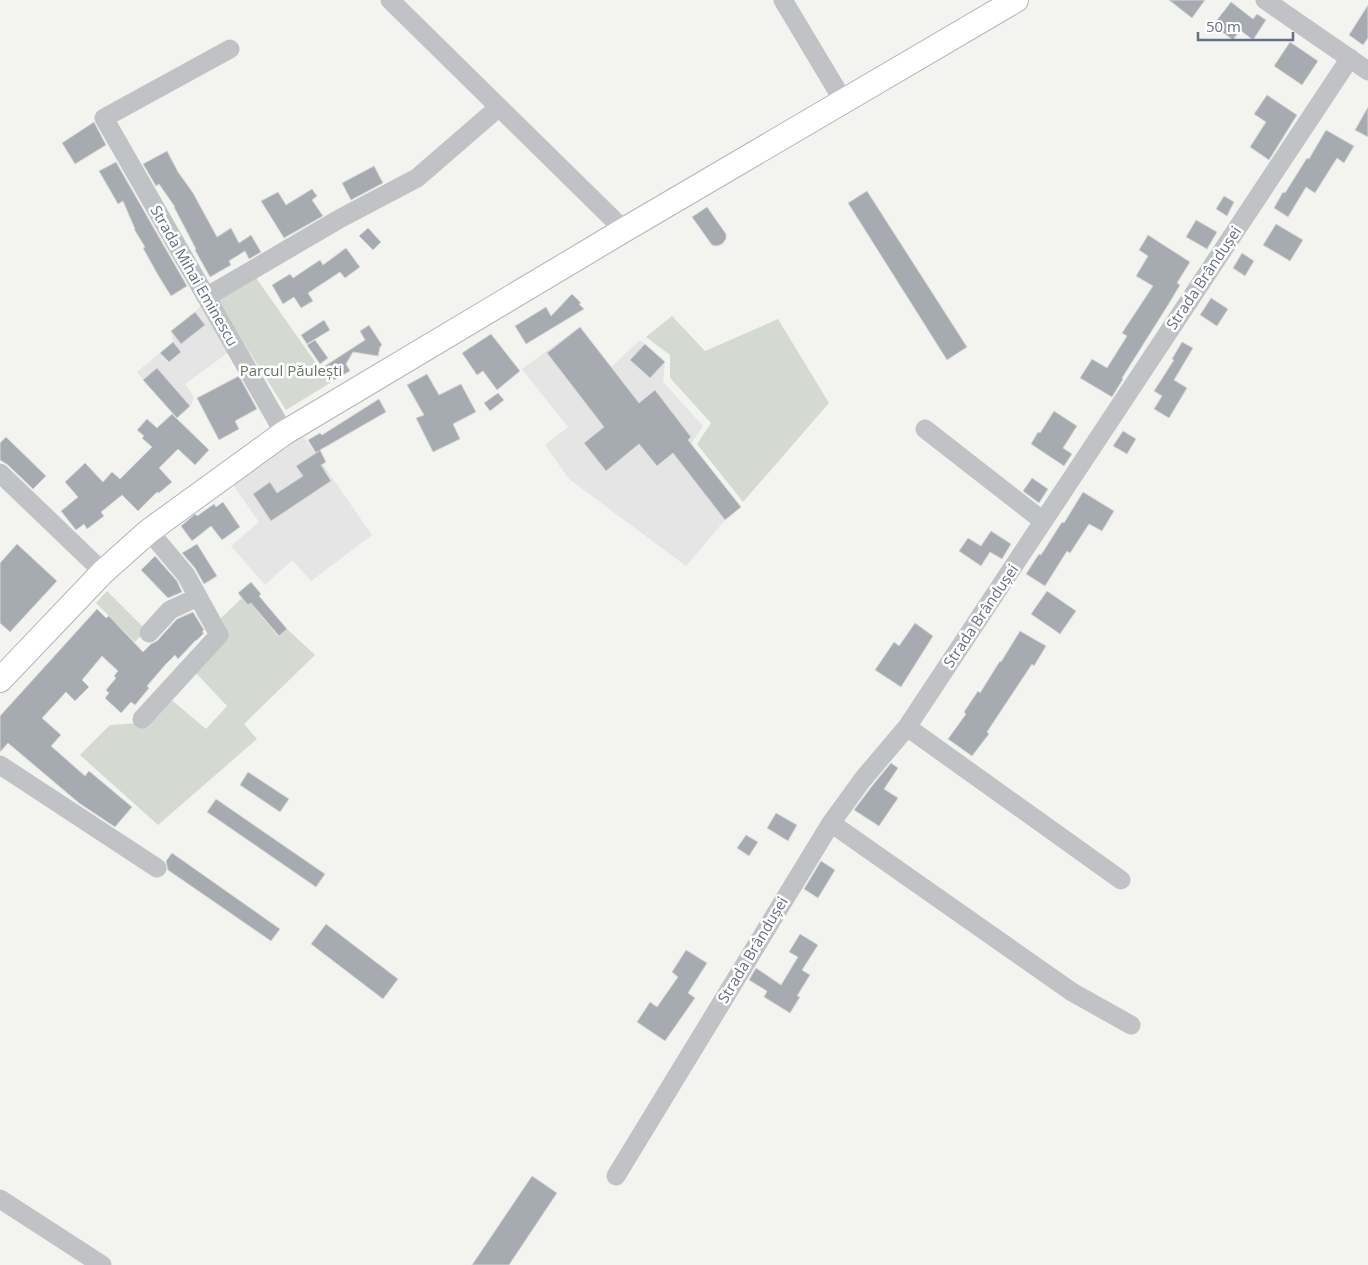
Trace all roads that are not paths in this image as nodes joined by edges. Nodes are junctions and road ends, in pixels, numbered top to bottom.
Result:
1 (390, 0) edge
2 (783, 0) edge
3 (1016, 0) edge
4 (1265, 0) edge
5 (230, 48) dead end
6 (1350, 58) junction
7 (1368, 71) edge
8 (844, 102) junction
9 (499, 107) junction
10 (624, 230) junction
11 (206, 297) junction
12 (925, 429) dead end
13 (284, 433) junction
14 (0, 473) edge
15 (1043, 521) junction
16 (149, 531) junction
17 (103, 572) junction
18 (198, 597) junction
19 (149, 633) dead end
20 (0, 680) edge
21 (142, 719) dead end
22 (907, 727) junction
23 (0, 765) edge
24 (831, 823) junction
25 (157, 868) dead end
26 (1121, 880) dead end
27 (1131, 1025) dead end
28 (616, 1176) dead end
29 (0, 1199) edge
30 (102, 1265) edge

1 - 9 street
2 - 8 street
3 - 8 main road
4 - 6 street
5 - 11 street, Strada Mihai Eminescu
6 - 7 street
6 - 15 street, Strada Brândușei
8 - 10 main road
9 - 10 street
9 - 11 street
10 - 13 main road
11 - 13 street, Strada Mihai Eminescu
12 - 15 street
13 - 16 main road
14 - 17 street
15 - 22 street, Strada Brândușei
16 - 17 main road
16 - 18 street
17 - 20 main road
18 - 19 street
18 - 21 street
22 - 24 street, Strada Brândușei
22 - 26 street
23 - 25 street
24 - 27 street
24 - 28 street, Strada Brândușei
29 - 30 street

